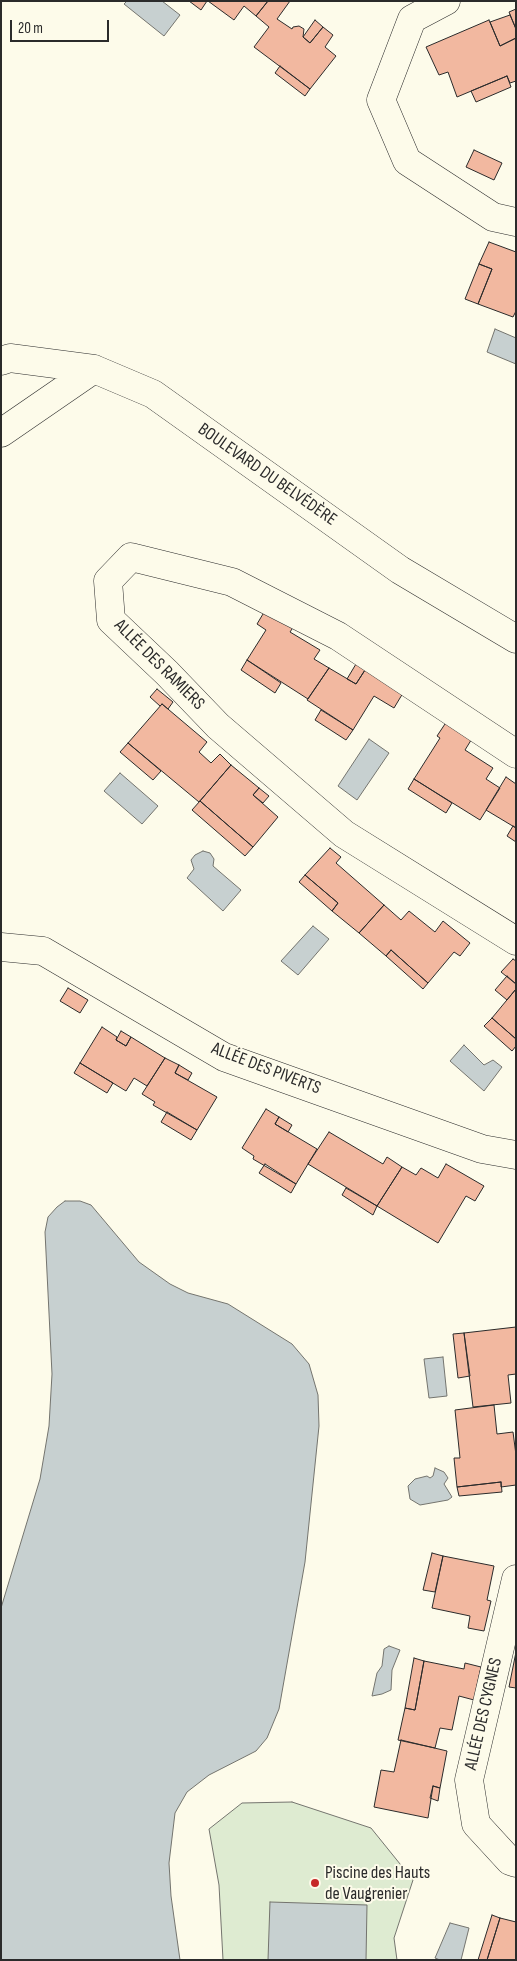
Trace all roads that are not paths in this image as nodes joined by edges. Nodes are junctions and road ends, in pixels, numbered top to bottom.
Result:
1 (446, 1) edge
2 (516, 222) edge
3 (1, 361) edge
4 (94, 369) junction
5 (1, 433) edge
6 (516, 639) edge
7 (516, 754) edge
8 (516, 941) edge
9 (1, 947) edge
10 (516, 1155) edge
11 (516, 1579) edge
12 (516, 1863) edge

1 - 2 street
3 - 4 street, BOULEVARD DU BELVÉDÈRE
4 - 5 street
4 - 6 street, BOULEVARD DU BELVÉDÈRE
7 - 8 street, ALLÉE DES RAMIERS
9 - 10 street, ALLÉE DES PIVERTS
11 - 12 street, ALLÉE DES CYGNES

